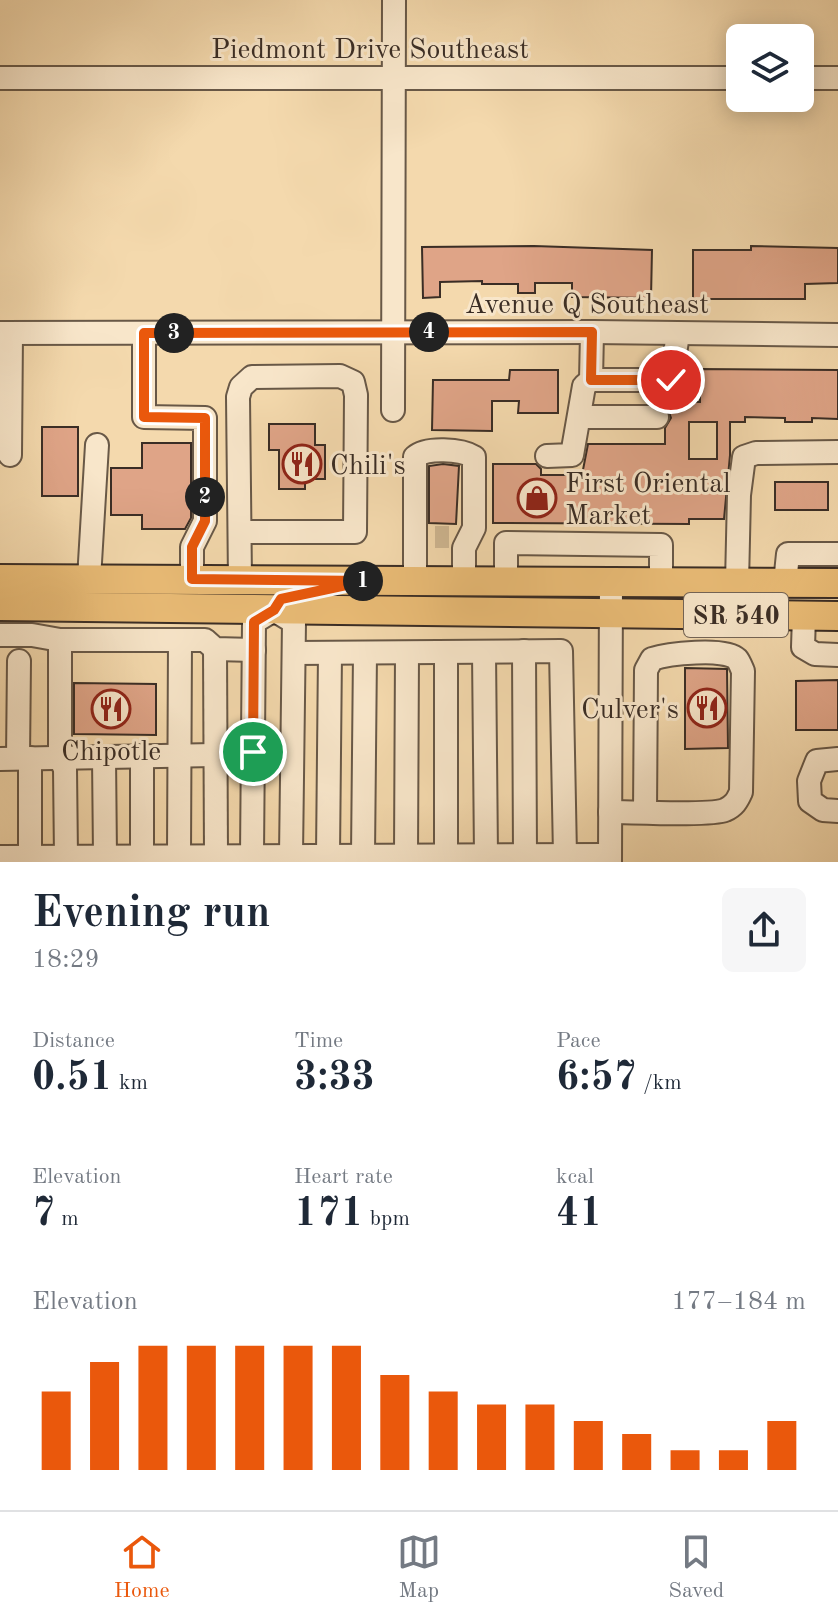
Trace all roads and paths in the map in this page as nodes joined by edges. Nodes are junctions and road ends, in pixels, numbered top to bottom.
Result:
1 (394, 0) edge
2 (0, 78) edge
3 (394, 78) junction
4 (726, 78) edge
5 (814, 78) edge
6 (838, 78) edge
7 (592, 332) junction
8 (5, 333) edge
9 (144, 333) junction
10 (392, 333) junction
11 (678, 334) junction
12 (838, 335) edge
13 (591, 380) junction
14 (393, 410) dead end
15 (581, 417) junction
16 (657, 417) dead end
17 (97, 445) dead end
18 (838, 452) edge
19 (10, 455) dead end
20 (547, 456) dead end
21 (241, 532) junction
22 (605, 544) junction
23 (838, 554) edge
24 (0, 579) edge
25 (89, 579) junction
26 (192, 579) junction
27 (240, 580) junction
28 (365, 581) junction
29 (415, 581) junction
30 (464, 581) junction
31 (506, 581) junction
32 (608, 582) junction
33 (661, 582) junction
34 (737, 583) junction
35 (785, 583) junction
36 (838, 583) edge
37 (9, 606) edge
38 (56, 607) junction
39 (274, 610) junction
40 (825, 612) edge
41 (611, 613) junction
42 (60, 640) junction
43 (180, 640) junction
44 (14, 646) edge
45 (215, 649) junction
46 (254, 650) junction
47 (524, 651) junction
48 (446, 652) junction
49 (484, 652) junction
50 (294, 653) junction
51 (330, 653) junction
52 (365, 653) junction
53 (407, 653) junction
54 (838, 655) edge
55 (646, 704) junction
56 (610, 705) junction
57 (8, 727) edge
58 (214, 755) junction
59 (142, 756) junction
60 (180, 756) junction
61 (104, 757) junction
62 (16, 758) edge
63 (60, 758) junction
64 (838, 759) edge
65 (838, 811) edge
66 (610, 812) junction
67 (645, 812) junction
68 (179, 855) junction
69 (216, 855) junction
70 (252, 855) junction
71 (291, 855) junction
72 (328, 855) junction
73 (363, 855) junction
74 (406, 855) junction
75 (446, 855) junction
76 (486, 855) junction
77 (525, 855) junction
78 (565, 855) junction
79 (105, 856) junction
80 (142, 856) junction
81 (0, 857) edge
82 (30, 857) junction
83 (66, 857) junction
84 (610, 858) edge

1 - 3 street
2 - 3 street, Piedmont Drive Southeast
3 - 4 street, Piedmont Drive Southeast
3 - 10 street
5 - 6 street
7 - 10 street, Avenue Q Southeast
7 - 11 street, Avenue Q Southeast
7 - 13 street
8 - 9 street, Avenue Q Southeast
8 - 19 street
9 - 10 street, Avenue Q Southeast
9 - 26 street
10 - 14 street
11 - 12 street, Avenue Q Southeast
11 - 13 street
13 - 15 street
15 - 16 street
15 - 20 street
17 - 25 street
18 - 34 street
21 - 21 street
21 - 27 street
22 - 31 street
22 - 32 street
22 - 33 street
23 - 35 street
24 - 25 main road, SR 540
25 - 26 main road, SR 540
26 - 27 main road, SR 540
27 - 28 main road, SR 540
27 - 38 main road
28 - 29 main road, SR 540
28 - 39 main road
29 - 30 main road, SR 540
29 - 30 street
30 - 31 main road, SR 540
31 - 32 main road, SR 540
32 - 33 main road, SR 540
32 - 41 street
33 - 34 main road, SR 540
34 - 35 main road, SR 540
35 - 36 main road, SR 540
37 - 38 main road, SR 540
37 - 44 street
38 - 39 main road, SR 540
39 - 41 main road, SR 540
39 - 46 street
39 - 50 street
40 - 41 main road, SR 540
40 - 54 street
41 - 56 street
42 - 43 street
42 - 44 street
42 - 63 street
43 - 45 street
43 - 60 street
44 - 57 street
45 - 46 street
45 - 58 street
46 - 70 street
47 - 49 street
47 - 77 street
47 - 78 street
48 - 49 street
48 - 53 street
48 - 75 street
49 - 76 street
50 - 51 street
50 - 71 street
51 - 52 street
51 - 72 street
52 - 53 street
52 - 73 street
53 - 74 street
55 - 56 street
55 - 67 street
55 - 67 street
56 - 66 street
57 - 62 street
58 - 60 street
58 - 69 street
59 - 60 street
59 - 61 street
59 - 80 street
60 - 68 street
61 - 63 street
61 - 79 street
62 - 63 street
62 - 82 street
63 - 83 street
64 - 65 street
66 - 67 street
66 - 84 street
68 - 69 street
68 - 80 street
69 - 70 street
70 - 71 street
71 - 72 street
72 - 73 street
73 - 74 street
74 - 75 street
75 - 76 street
76 - 77 street
77 - 78 street
78 - 84 street
79 - 80 street
79 - 83 street
81 - 82 street
82 - 83 street

